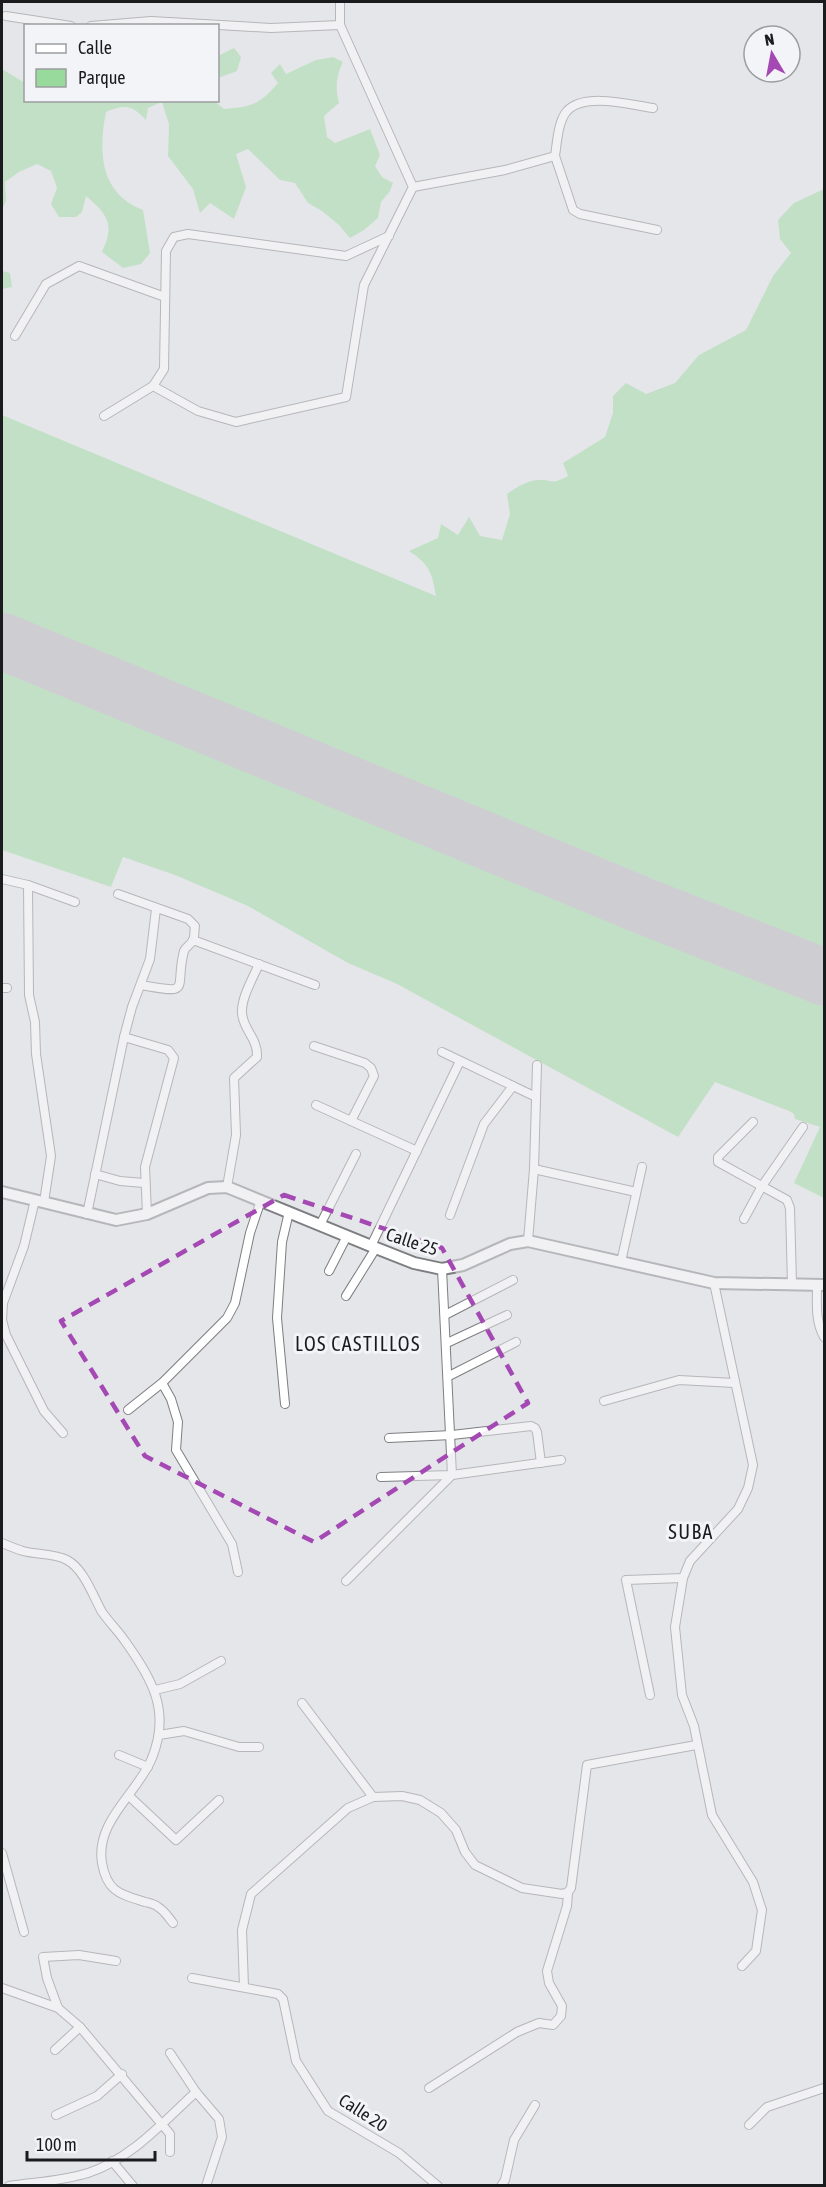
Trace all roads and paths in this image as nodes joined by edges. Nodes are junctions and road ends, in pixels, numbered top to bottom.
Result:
1 (340, 2) edge
2 (6, 16) dead end
3 (58, 24) edge
4 (115, 24) edge
5 (202, 24) edge
6 (219, 25) edge
7 (340, 25) junction
8 (653, 108) dead end
9 (555, 156) junction
10 (413, 187) junction
11 (657, 230) dead end
12 (389, 236) junction
13 (165, 297) junction
14 (15, 336) dead end
15 (153, 386) junction
16 (104, 416) dead end
17 (2, 879) edge
18 (28, 885) junction
19 (118, 894) dead end
20 (75, 902) dead end
21 (156, 909) junction
22 (193, 940) junction
23 (259, 964) junction
24 (141, 985) junction
25 (315, 985) dead end
26 (124, 1037) junction
27 (314, 1046) dead end
28 (442, 1052) dead end
29 (460, 1061) junction
30 (537, 1065) dead end
31 (513, 1086) junction
32 (536, 1097) junction
33 (316, 1105) dead end
34 (351, 1121) junction
35 (753, 1122) dead end
36 (803, 1127) dead end
37 (417, 1151) junction
38 (356, 1154) dead end
39 (642, 1167) dead end
40 (534, 1169) junction
41 (95, 1174) junction
42 (144, 1184) junction
43 (762, 1186) junction
44 (227, 1187) junction
45 (2, 1192) edge
46 (636, 1192) junction
47 (261, 1200) junction
48 (39, 1201) junction
49 (289, 1212) junction
50 (87, 1214) junction
51 (147, 1214) junction
52 (450, 1215) dead end
53 (744, 1219) dead end
54 (320, 1225) junction
55 (347, 1236) junction
56 (528, 1241) junction
57 (374, 1247) junction
58 (621, 1262) junction
59 (442, 1269) junction
60 (329, 1271) dead end
61 (513, 1280) dead end
62 (714, 1283) junction
63 (792, 1284) junction
64 (821, 1285) edge
65 (346, 1296) dead end
66 (445, 1315) junction
67 (507, 1315) dead end
68 (825, 1338) edge
69 (516, 1342) dead end
70 (447, 1343) junction
71 (448, 1376) junction
72 (162, 1383) junction
73 (734, 1383) junction
74 (604, 1401) dead end
75 (285, 1404) dead end
76 (128, 1410) dead end
77 (63, 1433) dead end
78 (452, 1435) junction
79 (388, 1438) dead end
80 (561, 1460) dead end
81 (541, 1463) junction
82 (453, 1475) junction
83 (381, 1478) dead end
84 (2, 1543) edge
85 (238, 1572) dead end
86 (683, 1578) junction
87 (346, 1581) dead end
88 (221, 1661) dead end
89 (155, 1690) junction
90 (650, 1695) dead end
91 (302, 1703) dead end
92 (159, 1735) junction
93 (696, 1745) junction
94 (259, 1747) dead end
95 (119, 1755) dead end
96 (148, 1767) junction
97 (129, 1796) junction
98 (373, 1797) junction
99 (219, 1800) dead end
100 (2, 1853) edge
101 (568, 1892) junction
102 (173, 1923) dead end
103 (24, 1932) dead end
104 (116, 1961) dead end
105 (742, 1966) dead end
106 (192, 1978) dead end
107 (244, 1987) junction
108 (2, 1988) edge
109 (58, 2008) junction
110 (80, 2027) junction
111 (55, 2050) dead end
112 (170, 2053) dead end
113 (122, 2074) junction
114 (429, 2088) dead end
115 (825, 2088) edge
116 (196, 2092) junction
117 (535, 2105) dead end
118 (56, 2115) dead end
119 (161, 2124) junction
120 (749, 2125) dead end
121 (170, 2152) dead end
122 (112, 2161) junction
123 (9, 2186) edge
124 (133, 2186) edge
125 (206, 2186) edge
126 (438, 2186) edge
127 (501, 2186) edge

1 - 7 street
2 - 3 street
4 - 5 street
6 - 7 street
7 - 10 street
8 - 9 street
9 - 10 street
9 - 11 street
10 - 12 street
12 - 13 street
12 - 15 street
13 - 14 street
13 - 15 street
15 - 16 street
17 - 18 street
18 - 20 street
18 - 48 street
19 - 21 street
21 - 22 street
21 - 24 street
22 - 23 street
22 - 24 street
23 - 25 street
23 - 44 street
24 - 26 street
26 - 41 street
26 - 42 street
27 - 34 street
28 - 29 street
29 - 31 street
29 - 37 street
30 - 32 street
31 - 32 street
31 - 52 street
32 - 40 street
33 - 34 street
34 - 37 street
35 - 43 street
36 - 43 street
37 - 57 street
38 - 54 street
39 - 46 street
40 - 46 street
40 - 56 street
41 - 42 street
41 - 50 street
42 - 51 street
43 - 53 street
43 - 63 street
44 - 47 street, Calle 25
44 - 51 street
45 - 48 street
46 - 58 street
47 - 49 street, Calle 25
47 - 72 street
48 - 50 street
48 - 77 street
49 - 54 street, Calle 25
49 - 75 street
50 - 51 street
54 - 55 street, Calle 25
55 - 57 street, Calle 25
55 - 60 street
56 - 58 street, Calle 25
56 - 59 street, Calle 25
57 - 59 street, Calle 25
57 - 65 street
58 - 62 street, Calle 25
59 - 66 street
61 - 66 street
62 - 63 street, Calle 25
62 - 73 street
63 - 64 street, Calle 25
64 - 68 street
66 - 70 street
67 - 70 street
69 - 71 street
70 - 71 street
71 - 78 street
72 - 76 street
72 - 85 street
73 - 74 street
73 - 86 street
78 - 79 street
78 - 81 street
78 - 82 street
80 - 81 street
81 - 82 street
82 - 83 street
82 - 87 street
84 - 89 street
86 - 90 street
86 - 93 street
88 - 89 street
89 - 92 street
91 - 98 street
92 - 94 street
92 - 96 street
93 - 101 street
93 - 105 street
95 - 96 street
96 - 97 street
97 - 99 street
97 - 102 street
98 - 101 street
98 - 107 street
100 - 103 street
101 - 114 street
104 - 109 street
106 - 107 street, Calle 20
107 - 126 street, Calle 20
108 - 109 street
109 - 110 street
110 - 111 street
110 - 113 street
112 - 116 street
113 - 118 street
113 - 119 street
115 - 120 street
116 - 119 street
116 - 125 street
117 - 127 street
119 - 121 street
119 - 122 street
122 - 123 street
122 - 124 street

